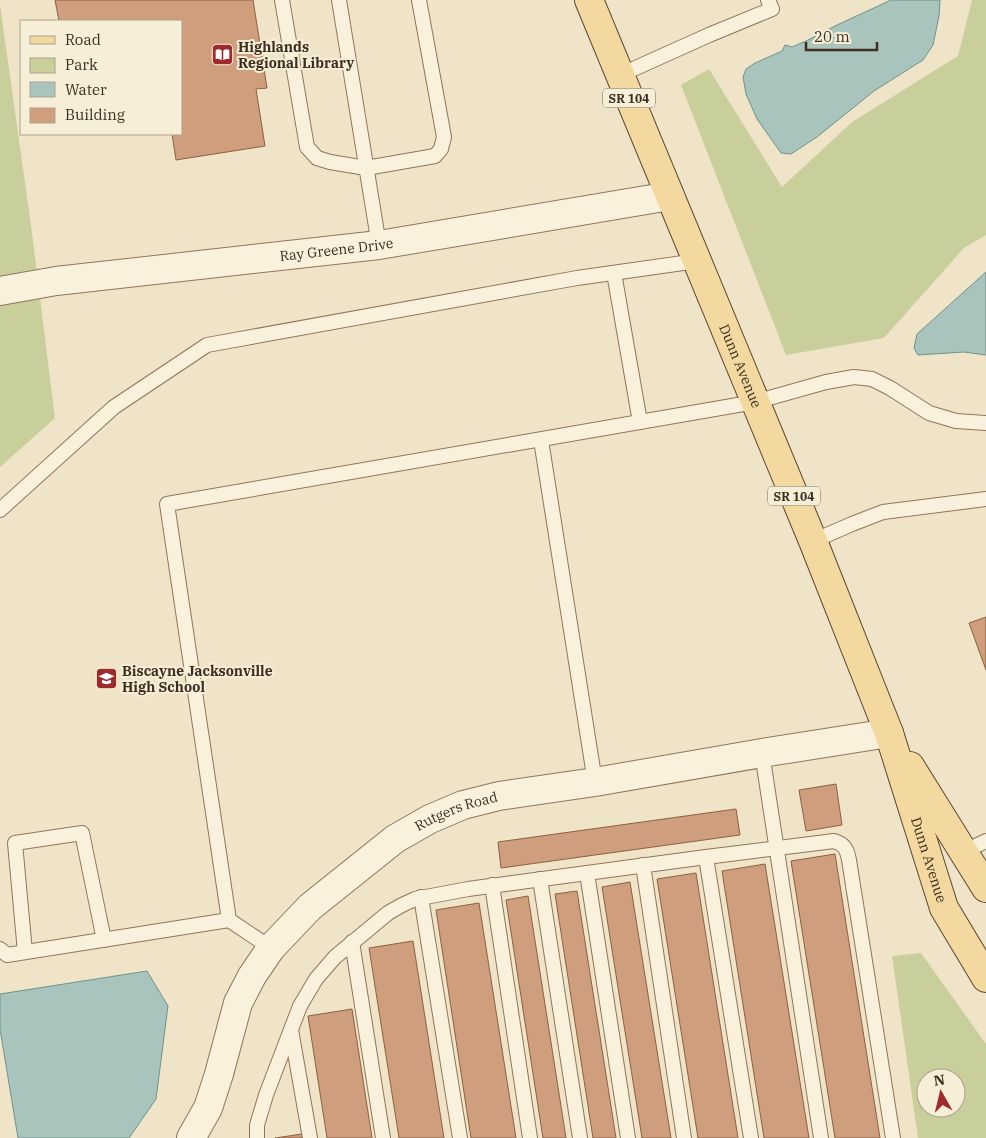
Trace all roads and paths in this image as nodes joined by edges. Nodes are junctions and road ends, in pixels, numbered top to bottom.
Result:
1 (282, 0) edge
2 (339, 0) edge
3 (419, 0) edge
4 (589, 0) edge
5 (768, 0) edge
6 (620, 75) junction
7 (366, 168) junction
8 (670, 196) junction
9 (379, 245) junction
10 (697, 261) junction
11 (614, 273) junction
12 (0, 291) edge
13 (755, 402) junction
14 (640, 422) junction
15 (986, 423) edge
16 (541, 440) junction
17 (986, 499) edge
18 (0, 510) edge
19 (813, 541) junction
20 (889, 733) junction
21 (762, 753) junction
22 (595, 782) junction
23 (975, 846) edge
24 (776, 848) junction
25 (706, 857) junction
26 (643, 865) junction
27 (587, 873) junction
28 (540, 879) junction
29 (492, 885) junction
30 (986, 888) edge
31 (420, 897) junction
32 (229, 920) junction
33 (104, 940) junction
34 (352, 942) junction
35 (271, 948) junction
36 (0, 949) edge
37 (25, 952) junction
38 (986, 978) edge
39 (291, 1030) junction
40 (191, 1138) edge
41 (257, 1138) edge
42 (310, 1138) edge
43 (383, 1138) edge
44 (460, 1138) edge
45 (530, 1138) edge
46 (580, 1138) edge
47 (628, 1138) edge
48 (684, 1138) edge
49 (752, 1138) edge
50 (821, 1138) edge
51 (893, 1138) edge

1 - 7 lane
2 - 7 lane
3 - 7 lane
4 - 6 main road, Dunn Avenue / SR 104
5 - 6 lane
6 - 8 main road, Dunn Avenue / SR 104
7 - 9 lane
8 - 9 street, Ray Greene Drive
8 - 10 main road, Dunn Avenue / SR 104
9 - 12 street, Ray Greene Drive
10 - 11 lane
10 - 13 main road, Dunn Avenue / SR 104
11 - 14 lane
11 - 18 lane
13 - 14 lane
13 - 15 lane
13 - 19 main road, Dunn Avenue / SR 104
14 - 16 lane
16 - 22 lane
16 - 32 lane
17 - 19 lane
19 - 20 main road, Dunn Avenue / SR 104
20 - 21 street, Rutgers Road
20 - 23 main road, Dunn Avenue / SR 104
20 - 38 main road, Dunn Avenue / SR 104
21 - 22 street, Rutgers Road
21 - 24 lane
22 - 35 street, Rutgers Road
23 - 30 main road, Dunn Avenue / SR 104
24 - 25 lane
24 - 50 lane
24 - 51 lane
25 - 26 lane
25 - 49 lane
26 - 27 lane
26 - 48 lane
27 - 28 lane
27 - 47 lane
28 - 29 lane
28 - 46 lane
29 - 31 lane
29 - 45 lane
31 - 34 lane
31 - 44 lane
32 - 33 lane
32 - 35 lane
33 - 37 lane
33 - 37 lane
34 - 39 lane
34 - 43 lane
35 - 40 street, Rutgers Road
36 - 37 lane
39 - 41 lane
39 - 42 lane

